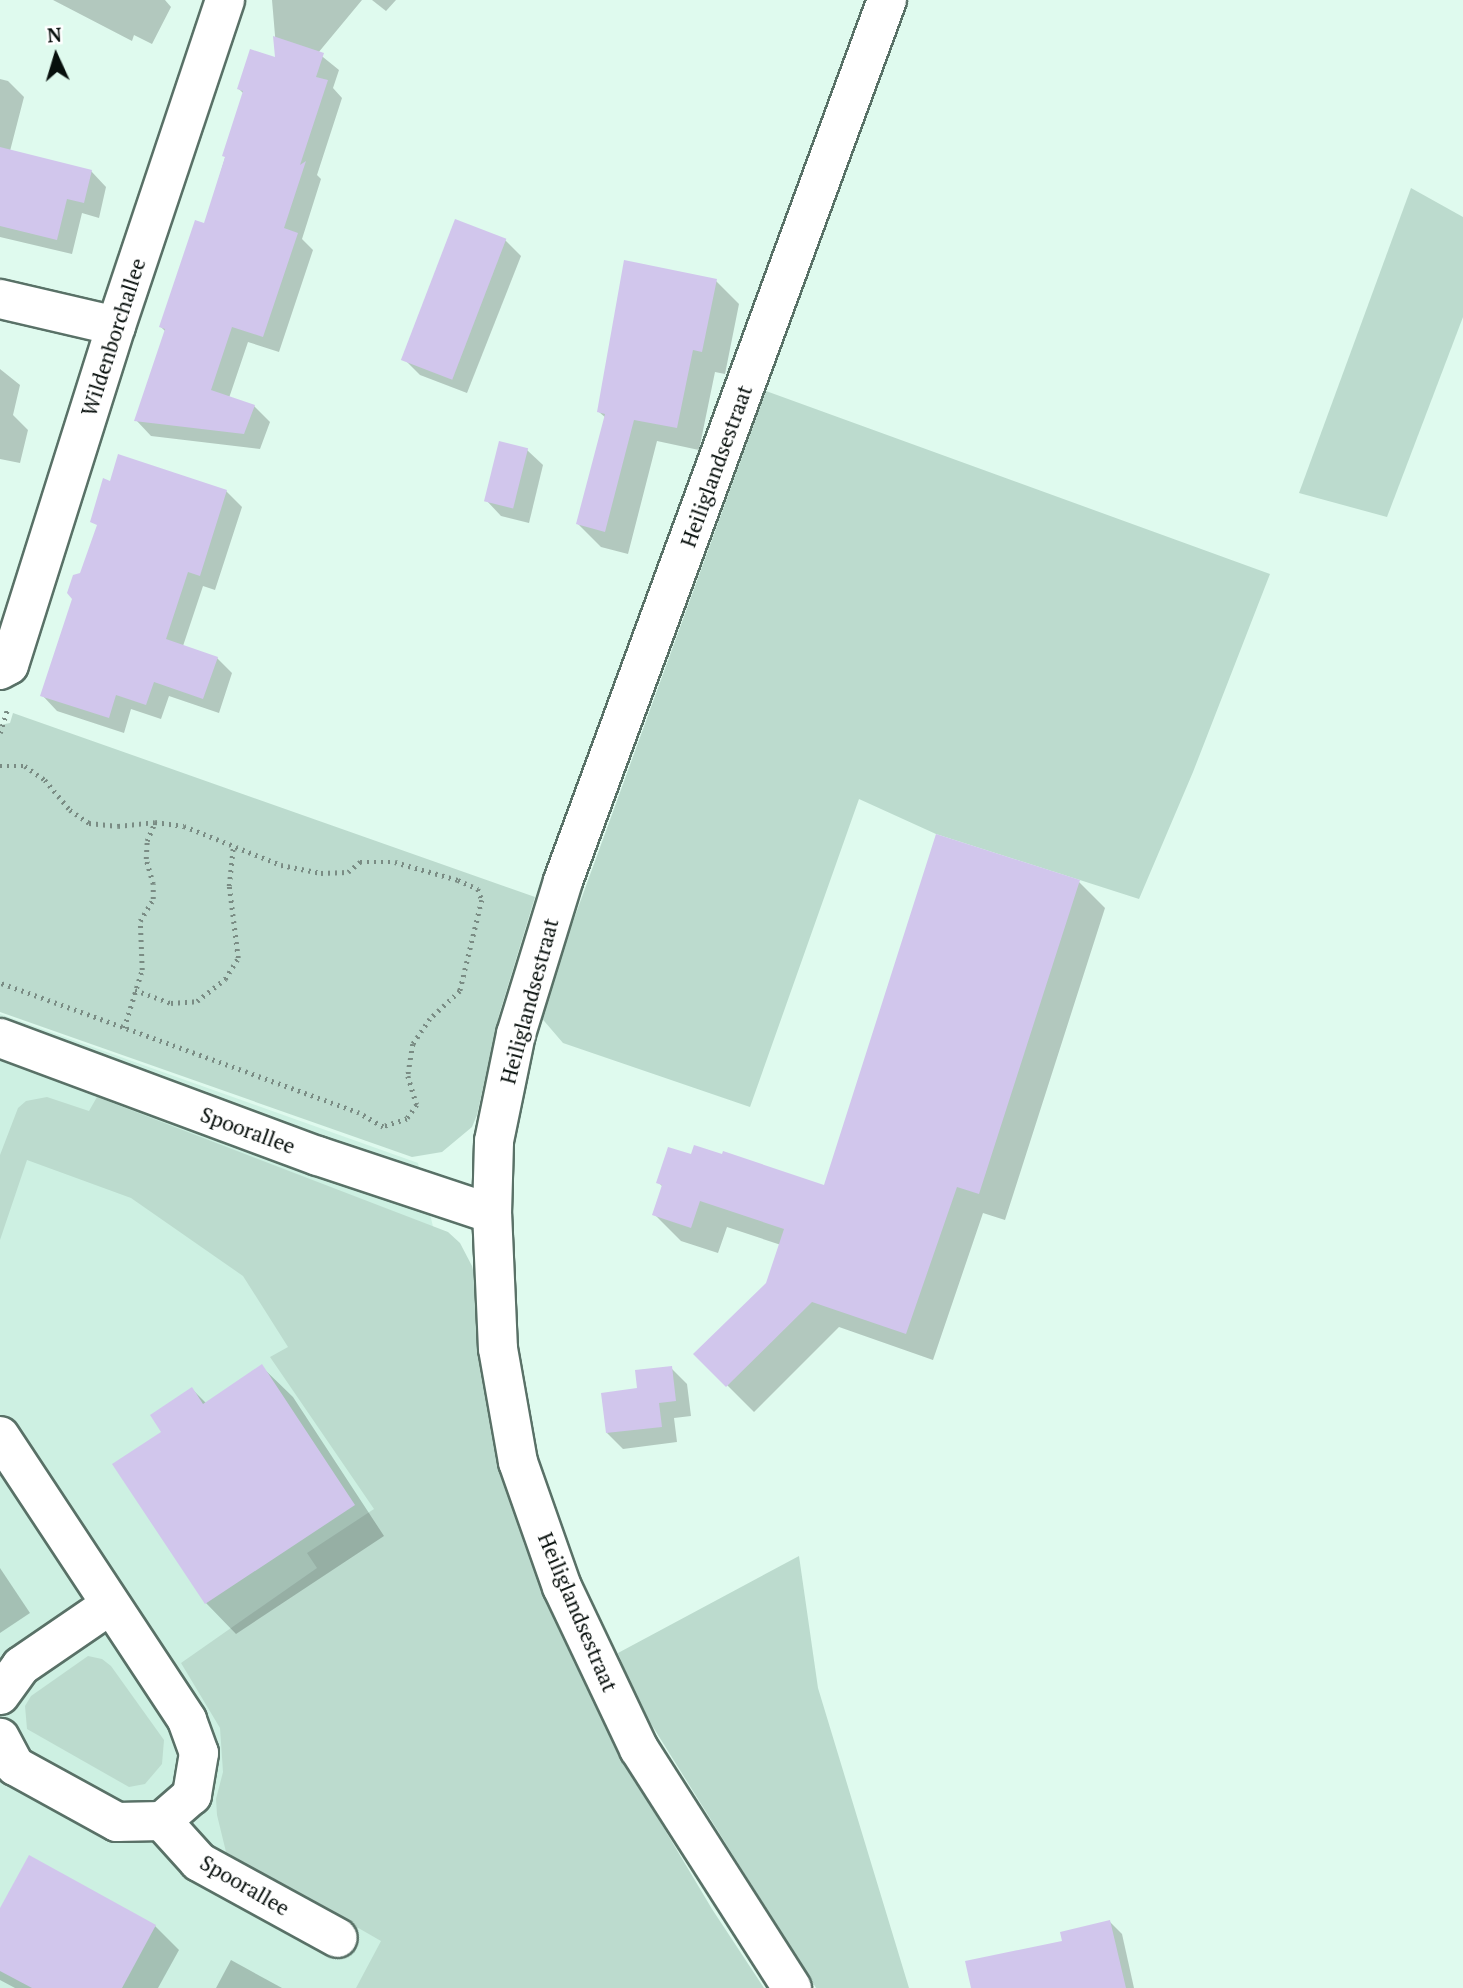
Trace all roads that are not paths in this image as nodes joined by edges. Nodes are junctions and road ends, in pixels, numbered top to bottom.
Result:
1 (225, 0) edge
2 (887, 0) edge
3 (0, 299) edge
4 (116, 326) junction
5 (0, 670) edge
6 (2, 1046) edge
7 (492, 1214) junction
8 (0, 1436) edge
9 (110, 1605) junction
10 (0, 1695) edge
11 (0, 1738) edge
12 (162, 1821) junction
13 (338, 1938) dead end
14 (792, 1988) edge

1 - 4 street, Wildenborchallee
2 - 7 street, Heiliglandsestraat
3 - 4 street
4 - 5 street, Wildenborchallee
6 - 7 street, Spoorallee
7 - 14 street, Heiliglandsestraat
8 - 9 street
9 - 10 street
9 - 12 street
11 - 12 street
12 - 13 street, Spoorallee

